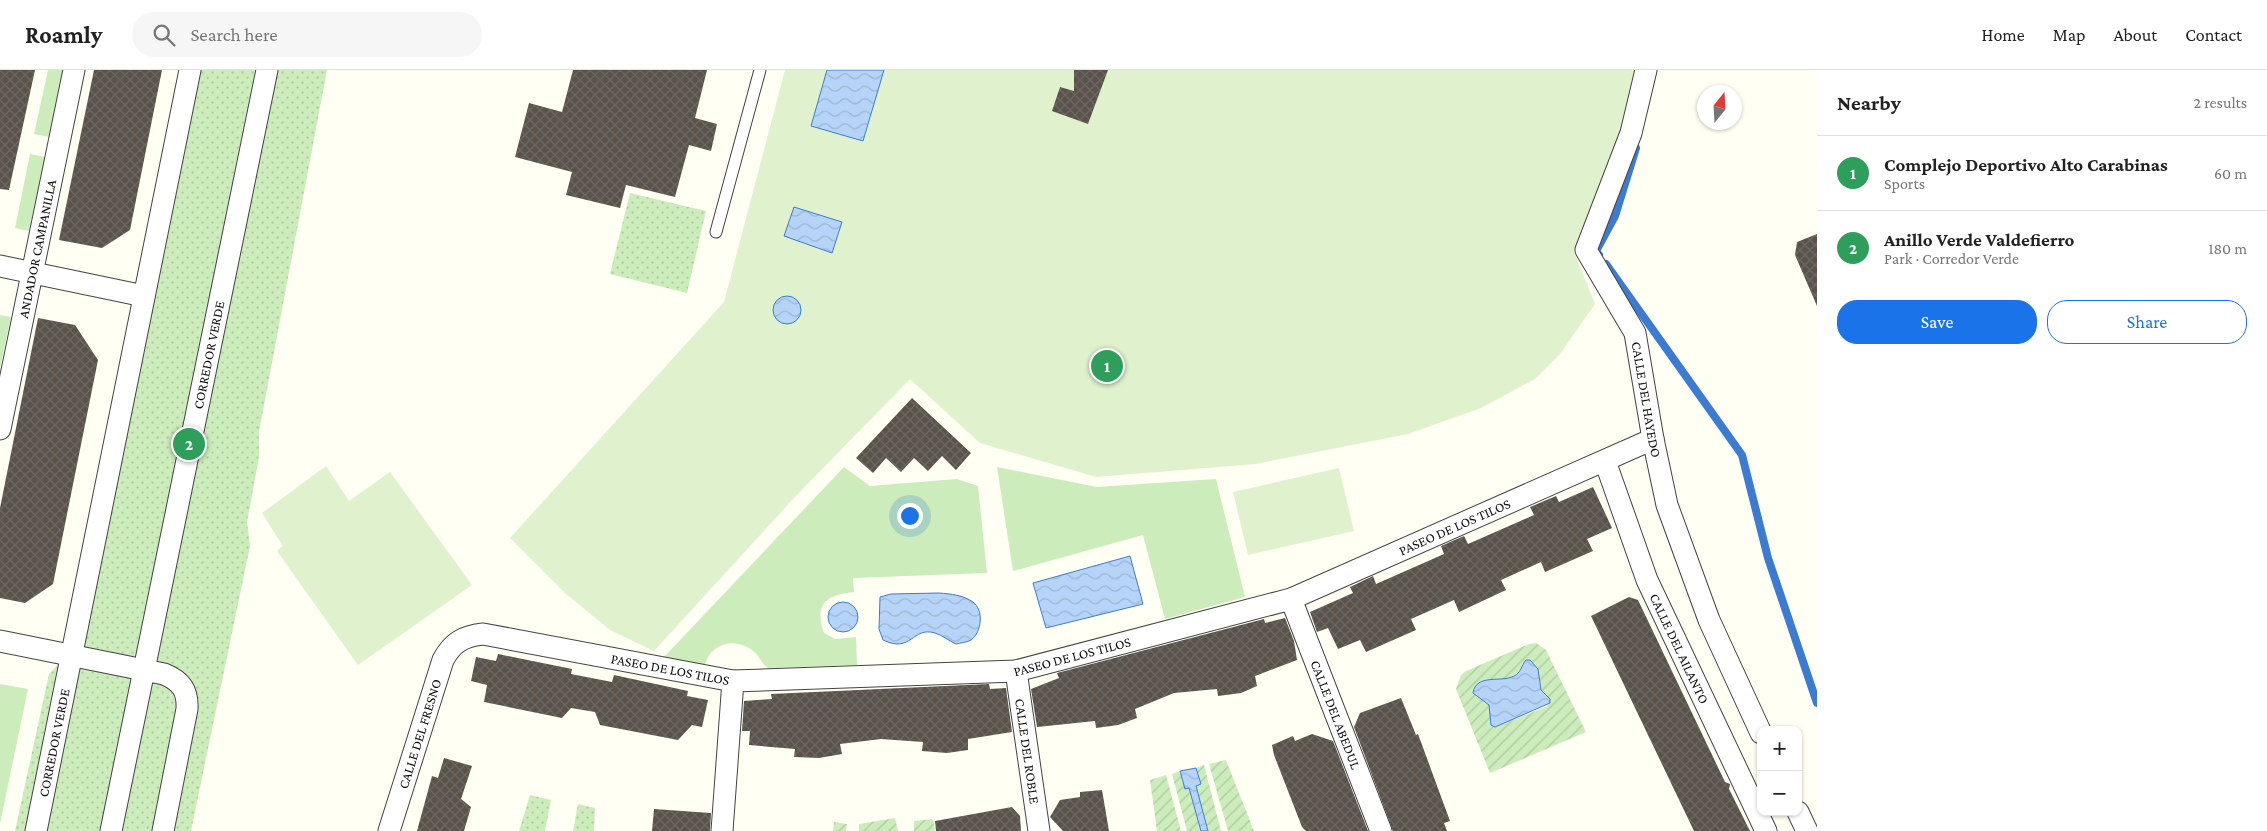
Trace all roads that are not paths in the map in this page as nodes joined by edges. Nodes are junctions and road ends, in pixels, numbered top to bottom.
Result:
1 (74, 70) edge
2 (190, 70) edge
3 (267, 70) edge
4 (760, 70) edge
5 (1646, 70) edge
6 (716, 232) dead end
7 (0, 266) edge
8 (32, 273) junction
9 (144, 296) junction
10 (0, 429) edge
11 (1653, 439) junction
12 (1605, 461) junction
13 (1291, 598) junction
14 (459, 640) joint
15 (0, 641) edge
16 (72, 654) junction
17 (144, 670) junction
18 (1016, 671) junction
19 (733, 681) junction
20 (1758, 726) edge
21 (1800, 816) edge
22 (36, 831) edge
23 (111, 831) edge
24 (163, 831) edge
25 (389, 831) edge
26 (722, 831) edge
27 (1039, 831) edge
28 (1381, 831) edge
29 (1766, 831) edge
30 (1807, 831) edge

1 - 8 street, ANDADOR CAMPANILLA
2 - 9 street, CORREDOR VERDE
3 - 17 street, CORREDOR VERDE
4 - 6 lane
5 - 11 street, CALLE DEL HAYEDO
7 - 8 street
8 - 9 street
8 - 10 street, ANDADOR CAMPANILLA
9 - 16 street, CORREDOR VERDE
11 - 12 street, PASEO DE LOS TILOS
11 - 20 street, CALLE DEL HAYEDO
12 - 13 street, PASEO DE LOS TILOS
12 - 29 street, CALLE DEL AILANTO
13 - 18 street, PASEO DE LOS TILOS
13 - 28 street, CALLE DEL ABEDUL
14 - 19 street, PASEO DE LOS TILOS
14 - 25 street, CALLE DEL FRESNO
15 - 16 street
16 - 17 street
16 - 22 street, CORREDOR VERDE
17 - 23 street, CORREDOR VERDE
17 - 24 street
18 - 19 street, PASEO DE LOS TILOS
18 - 27 street, CALLE DEL ROBLE
19 - 26 street
21 - 30 street

